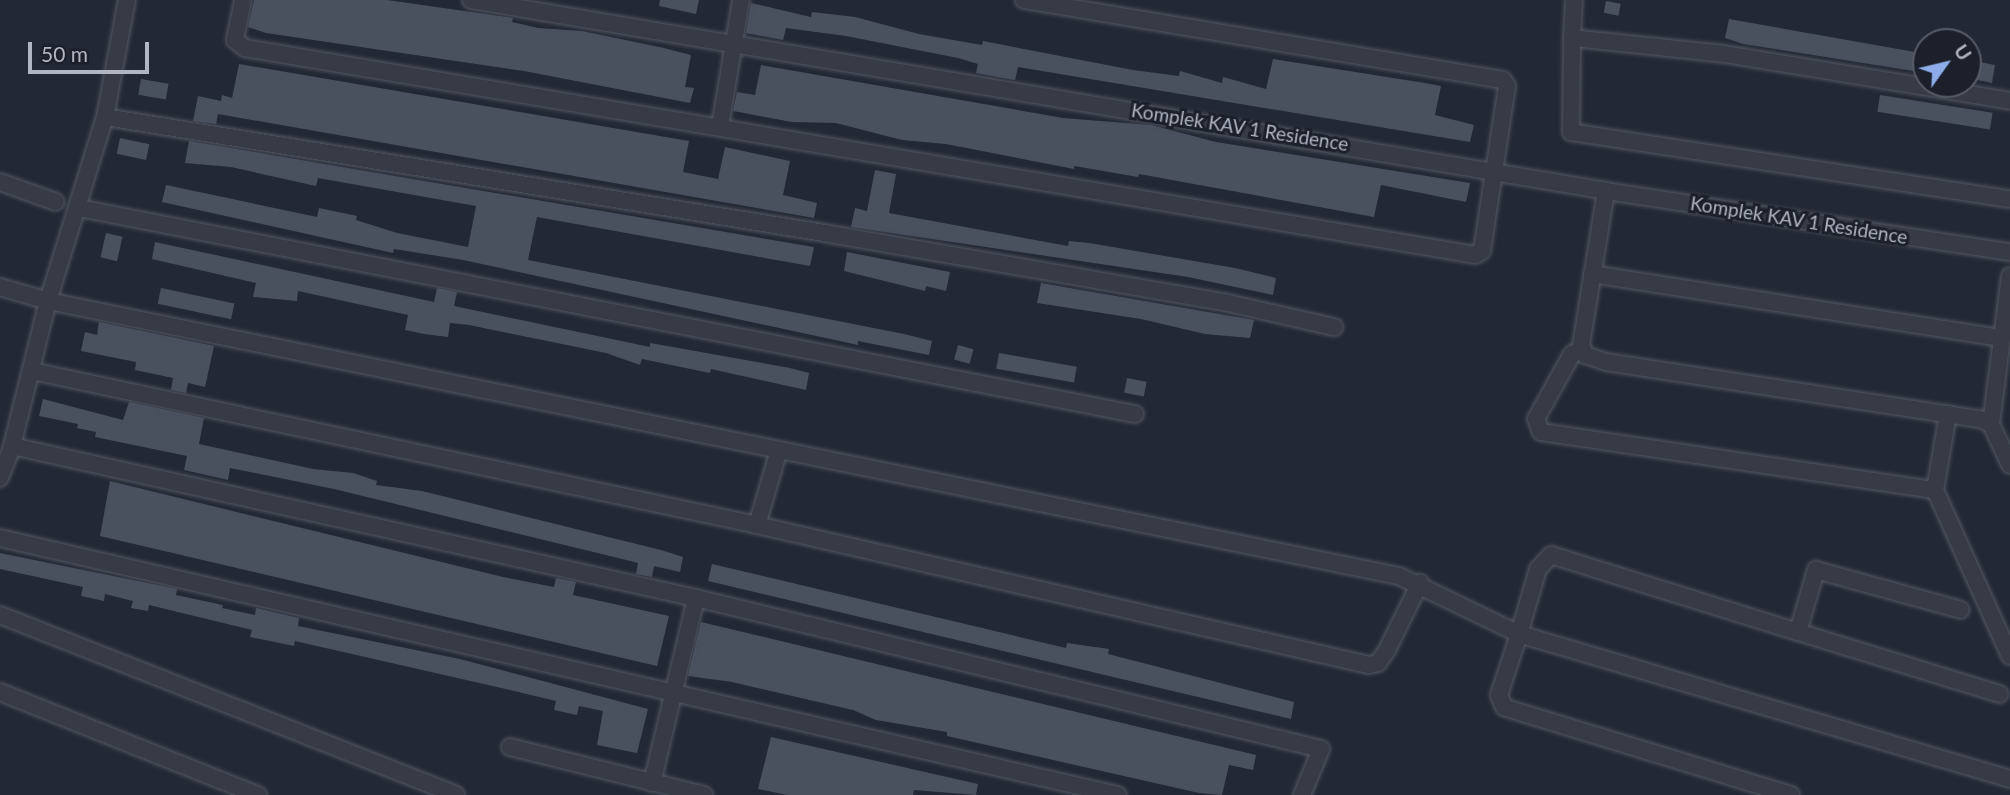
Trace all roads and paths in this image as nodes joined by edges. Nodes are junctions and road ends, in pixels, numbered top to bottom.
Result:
1 (127, 0) edge
2 (243, 0) edge
3 (471, 0) edge
4 (741, 0) edge
5 (1024, 0) edge
6 (1574, 0) edge
7 (1572, 38) junction
8 (734, 44) junction
9 (2010, 101) edge
10 (105, 117) junction
11 (720, 127) junction
12 (1493, 169) junction
13 (0, 182) edge
14 (1606, 191) junction
15 (2010, 199) edge
16 (56, 202) dead end
17 (79, 208) junction
18 (2010, 252) edge
19 (1592, 274) junction
20 (2010, 276) edge
21 (0, 286) edge
22 (48, 301) junction
23 (1334, 327) dead end
24 (2000, 338) junction
25 (1581, 351) junction
26 (32, 371) junction
27 (1135, 414) dead end
28 (1948, 414) junction
29 (1991, 424) junction
30 (12, 446) junction
31 (779, 450) junction
32 (2010, 465) edge
33 (0, 478) edge
34 (1936, 490) junction
35 (757, 525) junction
36 (0, 538) edge
37 (1420, 583) junction
38 (696, 598) junction
39 (1961, 610) dead end
40 (0, 615) edge
41 (1798, 632) junction
42 (1519, 634) junction
43 (2010, 656) edge
44 (0, 692) edge
45 (674, 693) junction
46 (2000, 694) dead end
47 (510, 747) dead end
48 (2010, 779) edge
49 (652, 783) junction
50 (258, 795) edge
51 (456, 795) edge
52 (704, 795) edge
53 (1118, 795) edge
54 (1303, 795) edge
55 (1791, 795) edge

1 - 10 street
2 - 11 street
3 - 8 street, Komplek KAV 1 Residence
4 - 8 street
5 - 12 street
6 - 7 street
7 - 9 street
7 - 15 street
8 - 11 street
8 - 12 street, Komplek KAV 1 Residence
10 - 17 street
10 - 23 street
11 - 12 street
12 - 14 street, Komplek KAV 1 Residence
13 - 16 street
14 - 18 street, Komplek KAV 1 Residence
14 - 19 street
17 - 22 street
17 - 27 street
19 - 24 street
19 - 25 street
20 - 24 street
21 - 22 street
22 - 26 street
22 - 31 street
24 - 29 street
25 - 28 street
25 - 34 street
26 - 30 street
26 - 35 street
28 - 29 street
28 - 34 street
29 - 32 street
30 - 33 street
30 - 38 street
31 - 35 street
31 - 37 street
34 - 43 street
35 - 37 street
36 - 45 street
37 - 42 street
38 - 45 street
38 - 54 street
39 - 41 street
40 - 51 street
41 - 42 street
41 - 46 street
42 - 48 street
42 - 55 street
44 - 50 street
45 - 49 street
45 - 53 street
47 - 49 street
49 - 52 street

